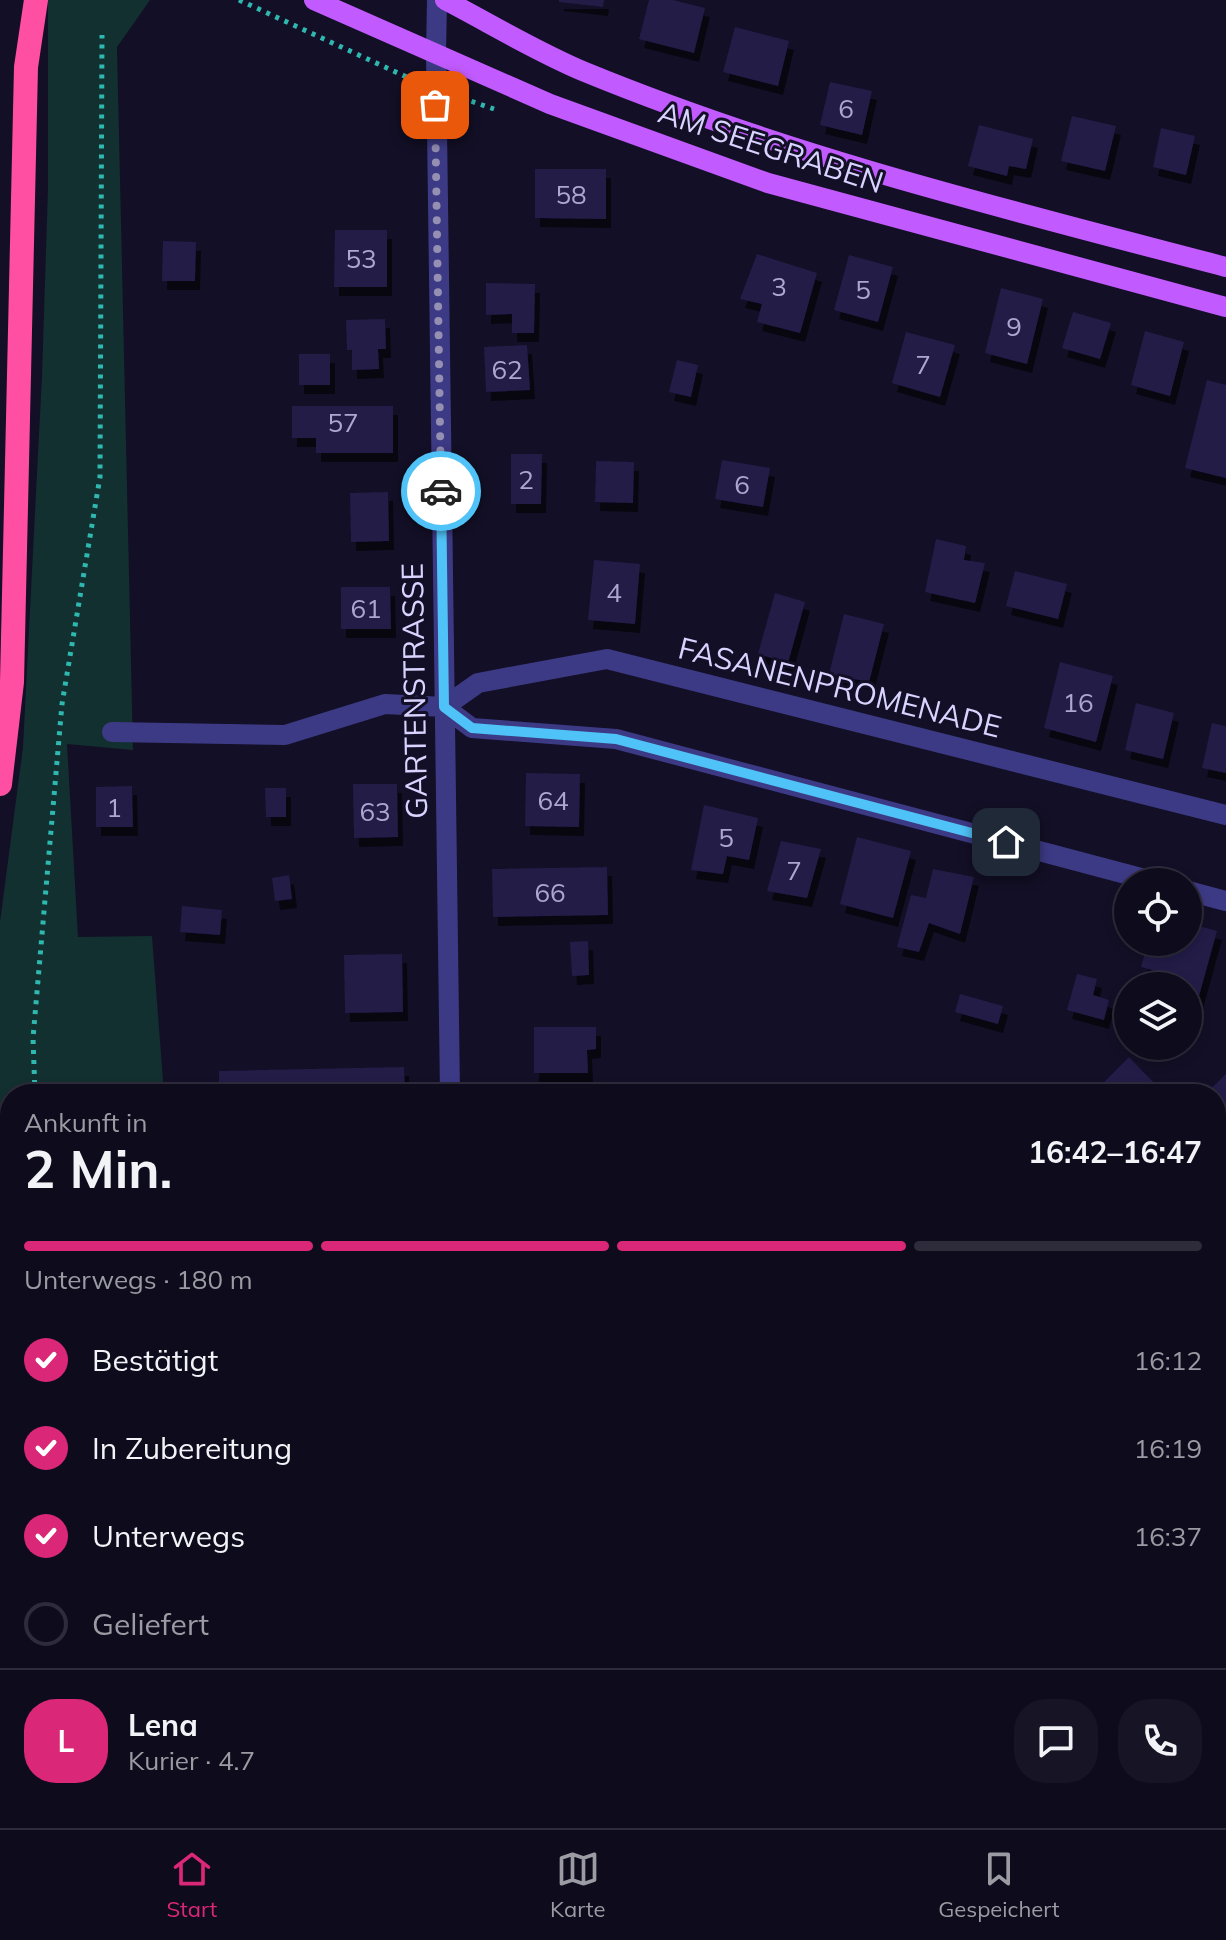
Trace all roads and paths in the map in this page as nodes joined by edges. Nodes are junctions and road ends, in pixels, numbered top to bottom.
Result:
1 (18, 0) edge
2 (36, 0) edge
3 (239, 0) edge
4 (314, 0) edge
5 (437, 0) edge
6 (445, 0) edge
7 (102, 35) dead end
8 (312, 35) dead end
9 (436, 54) junction
10 (26, 67) junction
11 (1226, 267) edge
12 (1226, 307) edge
13 (444, 707) junction
14 (112, 732) dead end
15 (0, 784) edge
16 (1226, 815) edge
17 (1114, 871) edge
18 (1202, 895) edge
19 (1226, 901) edge
20 (35, 1084) edge
21 (450, 1084) edge

1 - 10 highway
2 - 10 highway
3 - 8 path
4 - 9 main road, AM SEEGRABEN
5 - 9 street, GARTENSTRASSE
6 - 11 main road, AM SEEGRABEN
7 - 20 path
9 - 12 main road, AM SEEGRABEN
9 - 13 street, GARTENSTRASSE
10 - 15 highway
13 - 14 street
13 - 16 street, FASANENPROMENADE
13 - 17 street
13 - 21 street, GARTENSTRASSE
18 - 19 street

